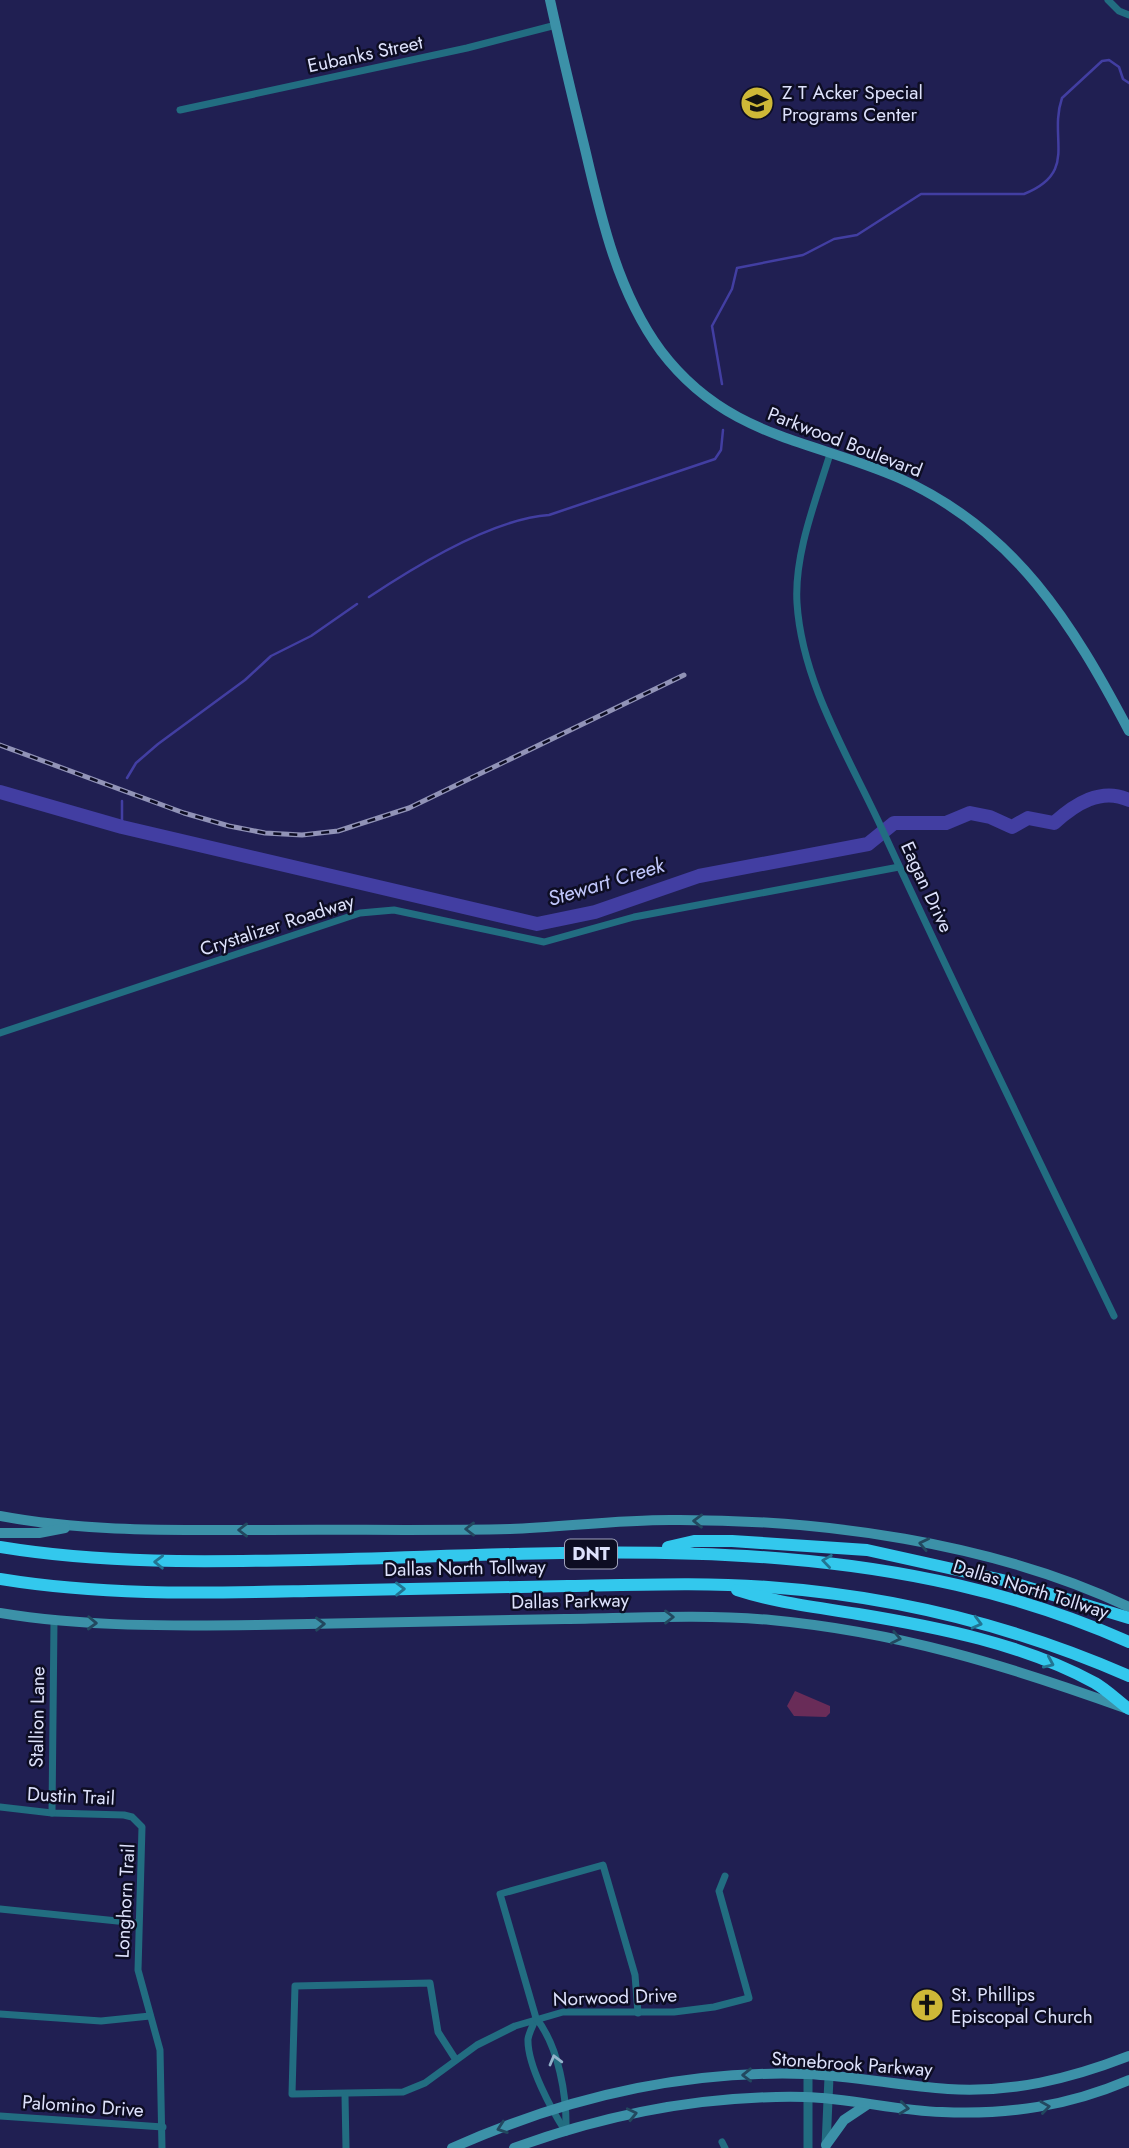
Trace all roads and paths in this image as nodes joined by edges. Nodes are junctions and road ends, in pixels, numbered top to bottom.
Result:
1 (550, 0) edge
2 (1108, 0) edge
3 (1129, 15) edge
4 (556, 25) junction
5 (180, 110) dead end
6 (830, 454) junction
7 (1129, 730) edge
8 (899, 867) junction
9 (0, 1032) edge
10 (1114, 1316) dead end
11 (0, 1516) edge
12 (74, 1526) junction
13 (0, 1533) edge
14 (0, 1547) edge
15 (640, 1553) junction
16 (0, 1579) edge
17 (716, 1584) junction
18 (1129, 1607) edge
19 (3, 1613) edge
20 (1129, 1618) edge
21 (54, 1621) junction
22 (1129, 1642) edge
23 (1129, 1676) edge
24 (1129, 1709) edge
25 (0, 1807) edge
26 (52, 1813) junction
27 (138, 1822) joint
28 (726, 1876) dead end
29 (0, 1909) edge
30 (137, 1923) junction
31 (638, 2013) junction
32 (0, 2014) edge
33 (150, 2016) junction
34 (536, 2018) junction
35 (1129, 2056) edge
36 (456, 2060) junction
37 (807, 2074) junction
38 (829, 2077) junction
39 (1129, 2080) edge
40 (345, 2095) junction
41 (807, 2097) junction
42 (827, 2099) junction
43 (868, 2104) junction
44 (567, 2106) junction
45 (552, 2111) junction
46 (0, 2116) edge
47 (163, 2127) junction
48 (566, 2132) junction
49 (826, 2146) edge
50 (808, 2147) edge
51 (162, 2148) edge
52 (346, 2148) edge
53 (452, 2148) edge
54 (514, 2148) edge

1 - 4 main road, Parkwood Boulevard
2 - 3 street
4 - 5 street, Eubanks Street
4 - 6 main road, Parkwood Boulevard
6 - 7 main road, Parkwood Boulevard
6 - 8 street, Eagan Drive
8 - 9 street, Crystalizer Roadway
8 - 10 street, Eagan Drive
11 - 12 main road
12 - 13 main road
18 -> 12 main road
15 -> 14 highway, Dallas North Tollway / DNT
15 - 20 highway
22 -> 15 highway, Dallas North Tollway / DNT
16 -> 17 highway, Dallas North Tollway / DNT
17 -> 23 highway, Dallas North Tollway / DNT
17 -> 24 highway
19 - 21 main road, Dallas Parkway
21 -> 24 main road, Dallas Parkway
21 - 26 street, Stallion Lane
25 - 26 street, Dustin Trail
26 - 27 street, Dustin Trail
27 - 30 street, Longhorn Trail
28 - 31 street, Norwood Drive
29 - 30 street
30 - 33 street, Longhorn Trail
31 - 34 street, Norwood Drive
31 - 34 street
32 - 33 street
33 - 47 street, Longhorn Trail
34 - 36 street, Norwood Drive
44 -> 34 street
34 - 45 street
35 - 38 main road, Stonebrook Parkway
36 - 40 street, Norwood Drive
36 - 40 street, Norwood Drive
37 - 38 main road, Stonebrook Parkway
37 - 41 street
37 -> 44 main road, Stonebrook Parkway
38 - 42 street
43 -> 39 main road, Stonebrook Parkway
40 - 52 street
41 - 42 main road, Stonebrook Parkway
48 -> 41 main road, Stonebrook Parkway
41 - 50 street
42 - 43 main road, Stonebrook Parkway
42 - 49 street
43 - 49 main road
44 - 45 main road, Stonebrook Parkway
44 - 48 street
45 - 48 street
45 -> 53 main road, Stonebrook Parkway
46 - 47 street, Palomino Drive
47 - 51 street, Longhorn Trail
48 - 54 main road, Stonebrook Parkway
49 - 50 street

